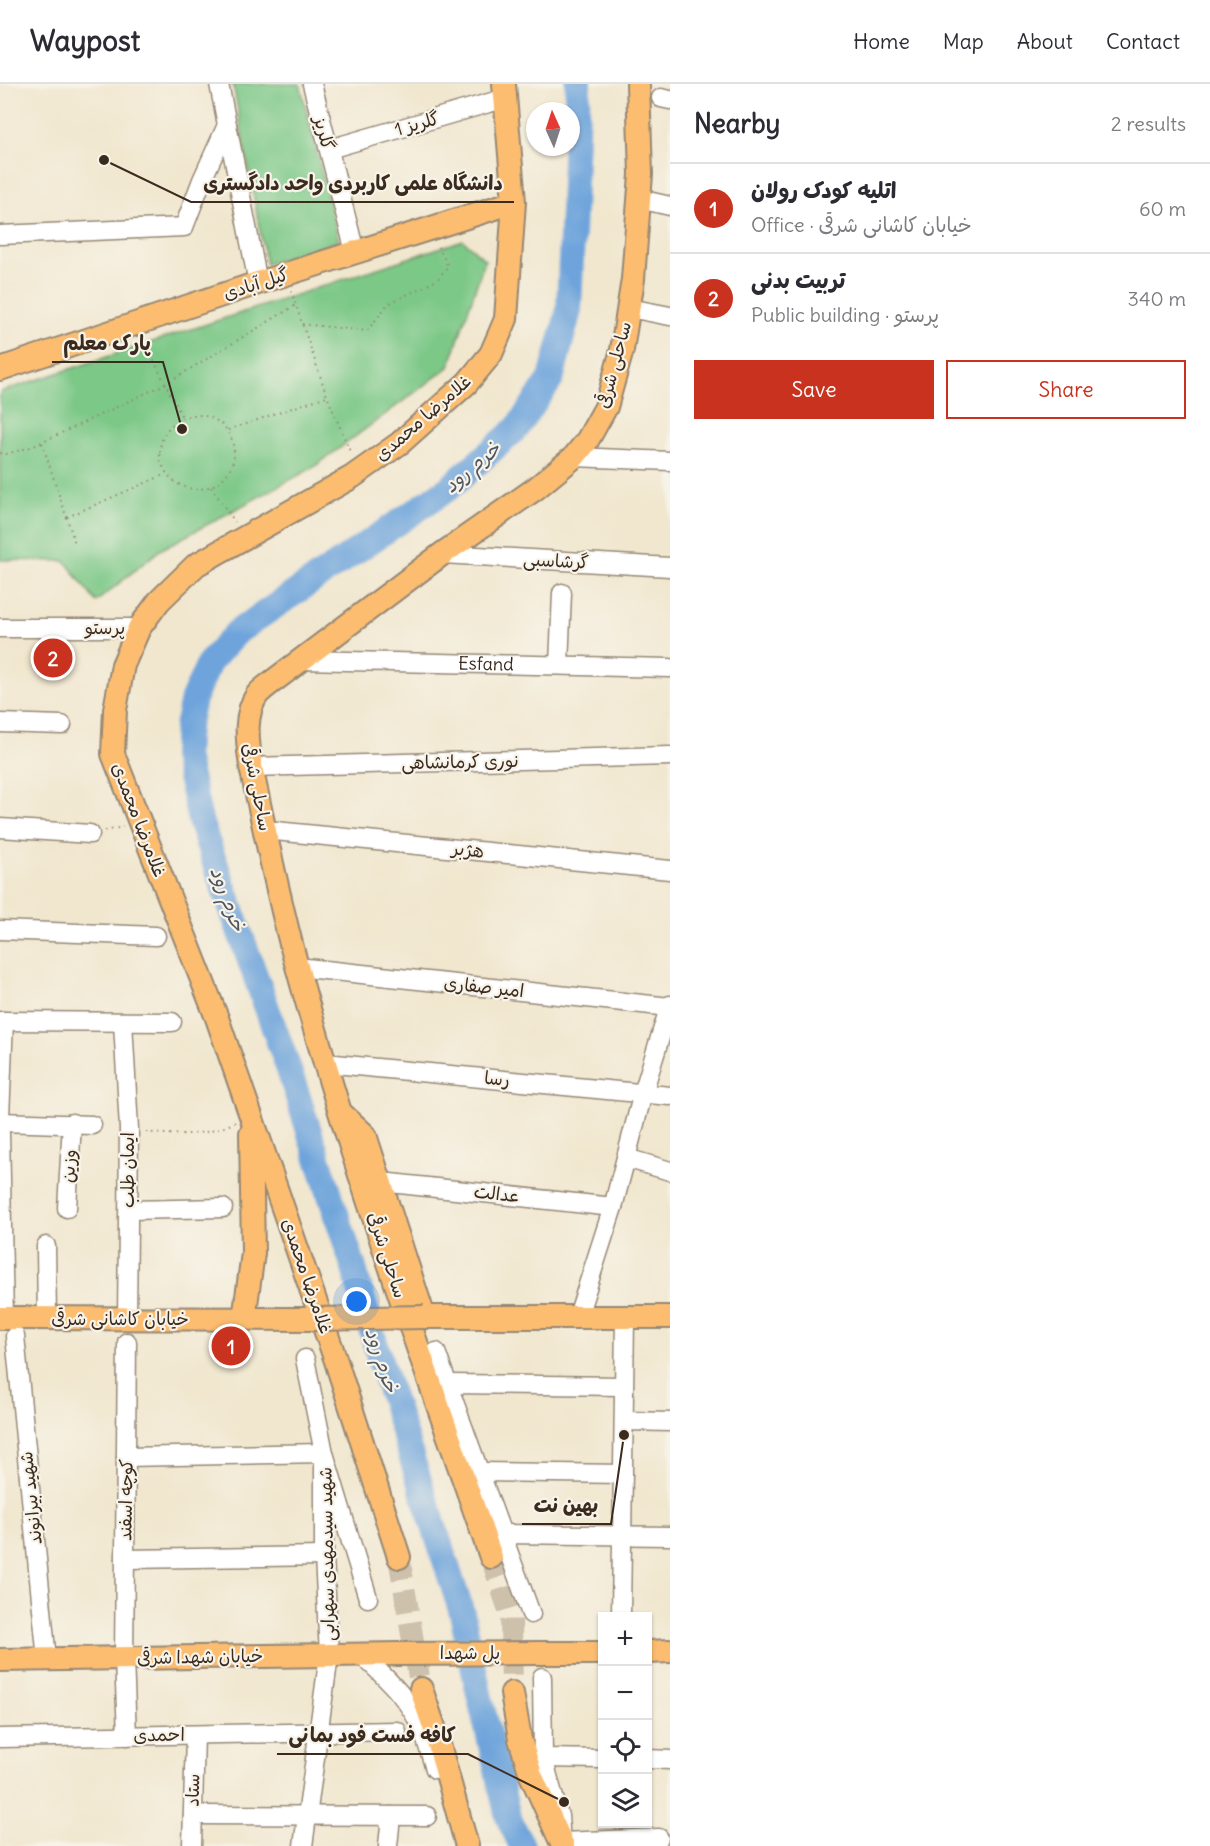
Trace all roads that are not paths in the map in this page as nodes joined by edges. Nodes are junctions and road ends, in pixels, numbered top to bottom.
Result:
1 (219, 84) edge
2 (312, 84) edge
3 (638, 84) edge
4 (505, 91) edge
5 (227, 125) junction
6 (329, 150) junction
7 (639, 199) junction
8 (514, 202) junction
9 (670, 206) edge
10 (0, 235) edge
11 (356, 252) junction
12 (258, 283) junction
13 (628, 308) junction
14 (670, 316) edge
15 (0, 369) edge
16 (574, 457) junction
17 (670, 461) edge
18 (442, 554) junction
19 (670, 567) edge
20 (562, 593) dead end
21 (0, 628) edge
22 (139, 628) junction
23 (302, 660) junction
24 (559, 665) junction
25 (670, 668) edge
26 (0, 723) edge
27 (62, 725) dead end
28 (670, 756) edge
29 (251, 767) junction
30 (0, 828) edge
31 (265, 831) junction
32 (90, 834) road end
33 (670, 870) edge
34 (0, 930) edge
35 (156, 936) dead end
36 (297, 968) junction
37 (670, 1007) edge
38 (2, 1021) edge
39 (123, 1022) junction
40 (172, 1022) dead end
41 (325, 1063) junction
42 (643, 1093) junction
43 (670, 1096) edge
44 (340, 1113) junction
45 (250, 1114) junction
46 (0, 1117) edge
47 (0, 1122) edge
48 (72, 1124) junction
49 (92, 1125) dead end
50 (0, 1132) edge
51 (626, 1158) junction
52 (670, 1171) edge
53 (381, 1182) junction
54 (613, 1207) junction
55 (67, 1208) dead end
56 (223, 1208) dead end
57 (129, 1210) junction
58 (46, 1246) dead end
59 (578, 1316) junction
60 (424, 1317) junction
61 (670, 1317) edge
62 (47, 1318) junction
63 (625, 1318) junction
64 (128, 1319) junction
65 (244, 1319) junction
66 (6, 1324) edge
67 (127, 1342) dead end
68 (436, 1352) dead end
69 (305, 1359) dead end
70 (447, 1384) junction
71 (624, 1386) junction
72 (624, 1421) junction
73 (670, 1422) edge
74 (324, 1453) junction
75 (126, 1457) junction
76 (480, 1472) junction
77 (623, 1474) junction
78 (502, 1534) junction
79 (622, 1536) junction
80 (670, 1536) edge
81 (324, 1556) junction
82 (399, 1557) tunnel mouth
83 (491, 1557) tunnel mouth
84 (125, 1559) junction
85 (368, 1598) dead end
86 (621, 1612) edge
87 (531, 1614) dead end
88 (670, 1651) edge
89 (652, 1652) edge
90 (598, 1653) edge
91 (361, 1654) junction
92 (399, 1654) joint
93 (329, 1655) junction
94 (124, 1658) junction
95 (0, 1660) edge
96 (47, 1660) junction
97 (542, 1677) dead end
98 (421, 1689) tunnel mouth
99 (512, 1693) tunnel mouth
100 (398, 1731) dead end
101 (318, 1733) junction
102 (195, 1735) junction
103 (127, 1736) junction
104 (0, 1738) edge
105 (543, 1758) junction
106 (598, 1759) edge
107 (652, 1759) edge
108 (670, 1760) edge
109 (193, 1815) junction
110 (307, 1815) junction
111 (391, 1816) junction
112 (427, 1816) dead end
113 (659, 1838) dead end
114 (562, 1844) edge
115 (192, 1846) edge
116 (303, 1846) edge
117 (388, 1846) edge
118 (459, 1846) edge
119 (466, 1846) edge

1 - 5 street
2 - 6 street, گلریز
3 - 7 main road, ساحلی شرقی
4 - 6 street, گلریز 1
4 - 8 main road, غلامرضا محمدی
5 - 10 street
5 - 12 street
6 - 11 street, گلریز
7 - 9 street
7 - 13 main road, ساحلی شرقی
8 - 11 main road, گیل آبادی
8 - 22 main road, غلامرضا محمدی
11 - 12 main road, گیل آبادی
12 - 15 main road, گیل آبادی
13 - 14 street
13 - 16 main road, ساحلی شرقی
16 - 17 street
16 - 18 main road, ساحلی شرقی
18 - 19 street, گرشاسبی
18 - 23 main road, ساحلی شرقی
20 - 24 street
21 - 22 street, پرستو
22 - 45 main road, غلامرضا محمدی
23 - 24 street, Esfand
23 - 29 main road, ساحلی شرقی
24 - 25 street, Esfand
26 - 27 street
28 - 29 street, نوری کرمانشاهی
29 - 31 main road, ساحلی شرقی
30 - 32 street
31 - 33 street, هژبر
31 - 36 main road, ساحلی شرقی
34 - 35 street
36 - 37 street, امیر صفاری
36 - 41 main road, ساحلی شرقی
37 - 42 street
38 - 39 street
38 - 46 street
39 - 40 street
39 - 57 street, ایمان طلب
41 - 42 street, رسا
41 - 44 main road, ساحلی شرقی
42 - 43 street, رسا
42 - 51 street
44 - 53 main road
44 - 83 main road, ساحلی شرقی
45 - 65 main road
45 - 82 main road, غلامرضا محمدی
47 - 48 street
48 - 49 street
48 - 55 street, وزین
50 - 66 street, شهید بیرانوند
51 - 52 street
51 - 54 street
53 - 54 street, عدالت
53 - 60 main road
54 - 59 street
56 - 57 street
57 - 64 street, ایمان طلب
58 - 62 street
59 - 60 main road
59 - 63 main road
60 - 65 main road, خیابان کاشانی شرقی, bridge
61 - 63 main road
62 - 64 main road, خیابان کاشانی شرقی
62 - 66 main road, خیابان کاشانی شرقی
63 - 71 street
64 - 65 main road, خیابان کاشانی شرقی
66 - 96 street, شهید بیرانوند
67 - 75 street, کوچه اسفند
68 - 70 street
69 - 74 street
70 - 71 street
70 - 76 street
71 - 72 street
72 - 73 street
72 - 77 street
74 - 75 street
74 - 81 street, شهید سیدمهدی سهرابی
74 - 85 street
75 - 84 street, کوچه اسفند
76 - 77 street
76 - 78 street
77 - 79 street
78 - 79 street
78 - 87 street
79 - 80 street
79 - 86 street
81 - 84 street
81 - 93 street, شهید سیدمهدی سهرابی
84 - 94 street, کوچه اسفند
88 - 89 main road
90 - 92 main road, پل شهدا, bridge
91 - 92 main road, خیابان شهدا شرقی
91 - 93 main road, خیابان شهدا شرقی
91 - 118 street
93 - 94 main road, خیابان شهدا شرقی
93 - 101 street, شهید سیدمهدی سهرابی
94 - 96 main road, خیابان شهدا شرقی
94 - 103 street, کوچه اسفند
95 - 96 main road, خیابان شهدا شرقی
97 - 105 street
98 - 119 main road
99 - 114 main road
100 - 101 street, احمدی
101 - 102 street, احمدی
101 - 110 street, شهید سیدمهدی سهرابی
102 - 103 street, احمدی
102 - 109 street, ستاد
103 - 104 street, احمدی
105 - 106 street
105 - 114 street
107 - 108 street
109 - 110 street
109 - 115 street, ستاد
110 - 111 street
110 - 116 street, شهید سیدمهدی سهرابی
111 - 112 street
111 - 117 street
113 - 114 street

